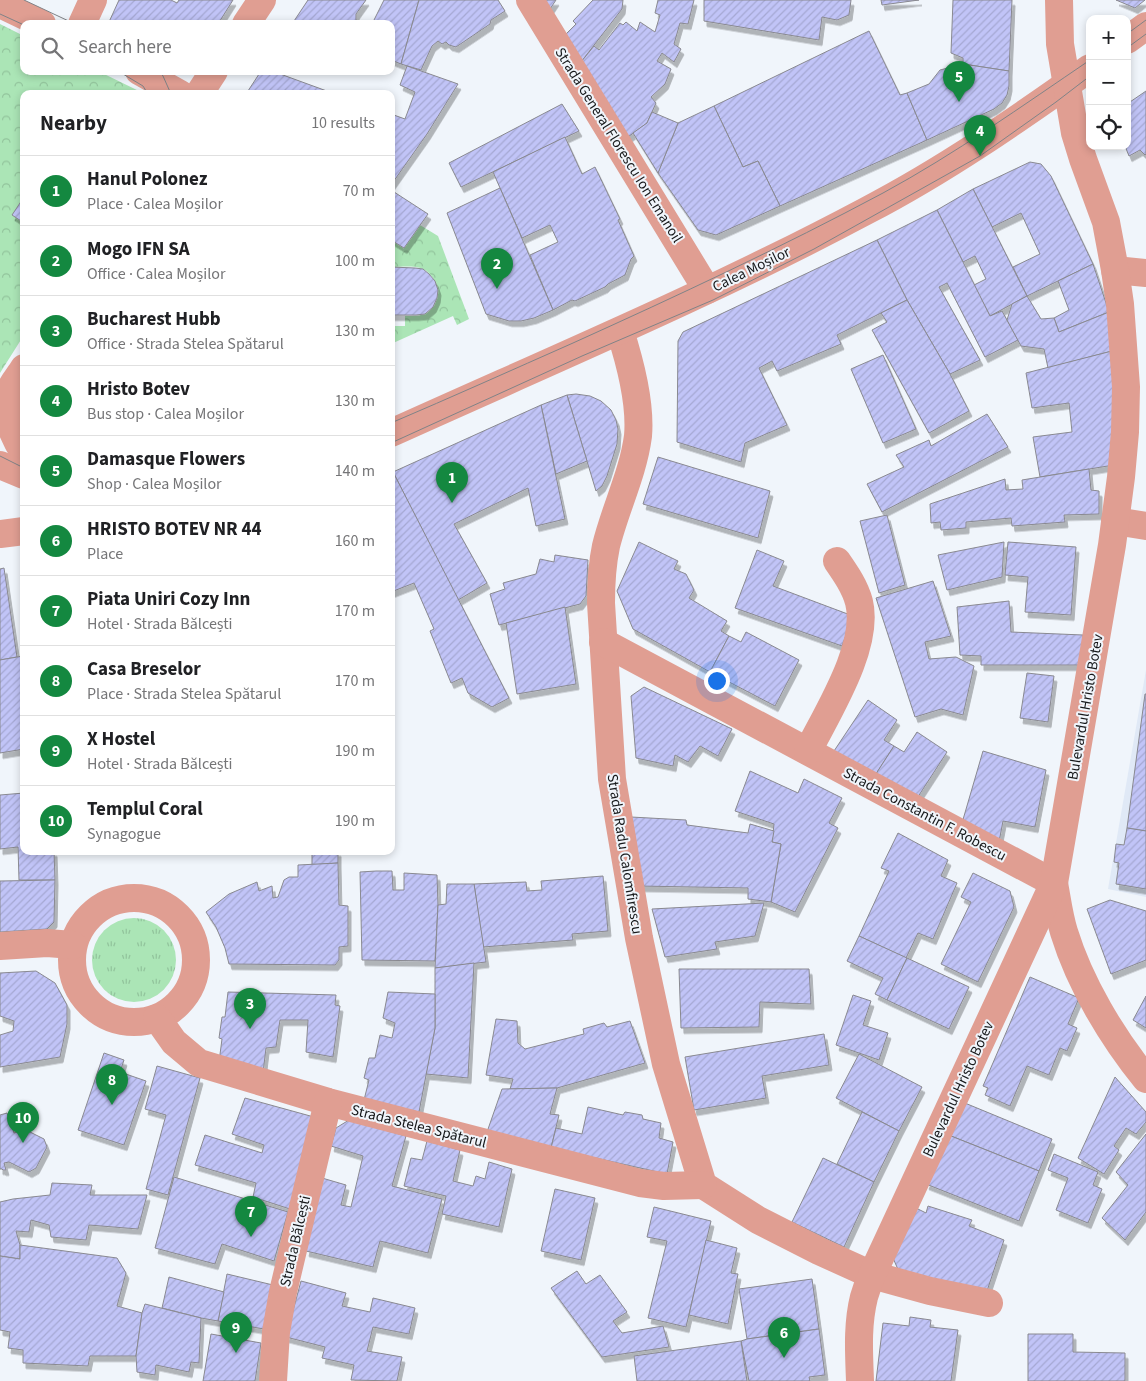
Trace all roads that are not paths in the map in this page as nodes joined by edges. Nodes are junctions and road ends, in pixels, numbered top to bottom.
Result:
1 (93, 0) edge
2 (262, 0) edge
3 (530, 0) edge
4 (1060, 0) edge
5 (0, 4) edge
6 (34, 20) edge
7 (84, 20) edge
8 (249, 20) edge
9 (1146, 26) edge
10 (1131, 37) edge
11 (1086, 71) edge
12 (211, 75) edge
13 (148, 80) edge
14 (1066, 84) junction
15 (171, 90) edge
16 (202, 90) edge
17 (1115, 270) junction
18 (1146, 273) edge
19 (708, 290) junction
20 (620, 330) junction
21 (17, 378) edge
22 (395, 431) edge
23 (20, 447) edge
24 (0, 465) edge
25 (20, 473) edge
26 (1116, 521) junction
27 (1146, 526) edge
28 (20, 532) edge
29 (0, 534) edge
30 (837, 562) dead end
31 (603, 642) junction
32 (808, 751) junction
33 (1054, 883) junction
34 (73, 945) junction
35 (0, 946) edge
36 (157, 1018) junction
37 (1146, 1080) edge
38 (328, 1102) junction
39 (703, 1185) junction
40 (872, 1275) junction
41 (990, 1303) dead end
42 (273, 1381) edge
43 (860, 1381) edge

1 - 7 street
2 - 8 street
3 - 19 street, Strada General Florescu Ion Emanoil
4 - 14 street, Bulevardul Hristo Botev
5 - 6 street
9 - 10 street
11 - 14 street, Calea Moșilor
12 - 16 street
13 - 15 street
14 - 17 street, Bulevardul Hristo Botev
14 - 19 street, Calea Moșilor
17 - 18 street
17 - 26 street, Bulevardul Hristo Botev
19 - 20 street, Calea Moșilor
20 - 22 street, Calea Moșilor
20 - 31 street, Strada Radu Calomfirescu
21 - 23 street
24 - 25 street
26 - 27 street
26 - 33 street, Bulevardul Hristo Botev
28 - 29 street
30 - 32 street
31 - 32 street, Strada Constantin F. Robescu
31 - 39 street, Strada Radu Calomfirescu
32 - 33 street, Strada Constantin F. Robescu
33 - 37 street
33 - 40 street, Bulevardul Hristo Botev
34 - 35 street
34 - 36 street
34 - 36 street
36 - 38 street, Strada Stelea Spătarul
38 - 39 street, Strada Stelea Spătarul
38 - 42 street, Strada Bălcești
39 - 40 street
40 - 41 street
40 - 43 street, Bulevardul Hristo Botev

